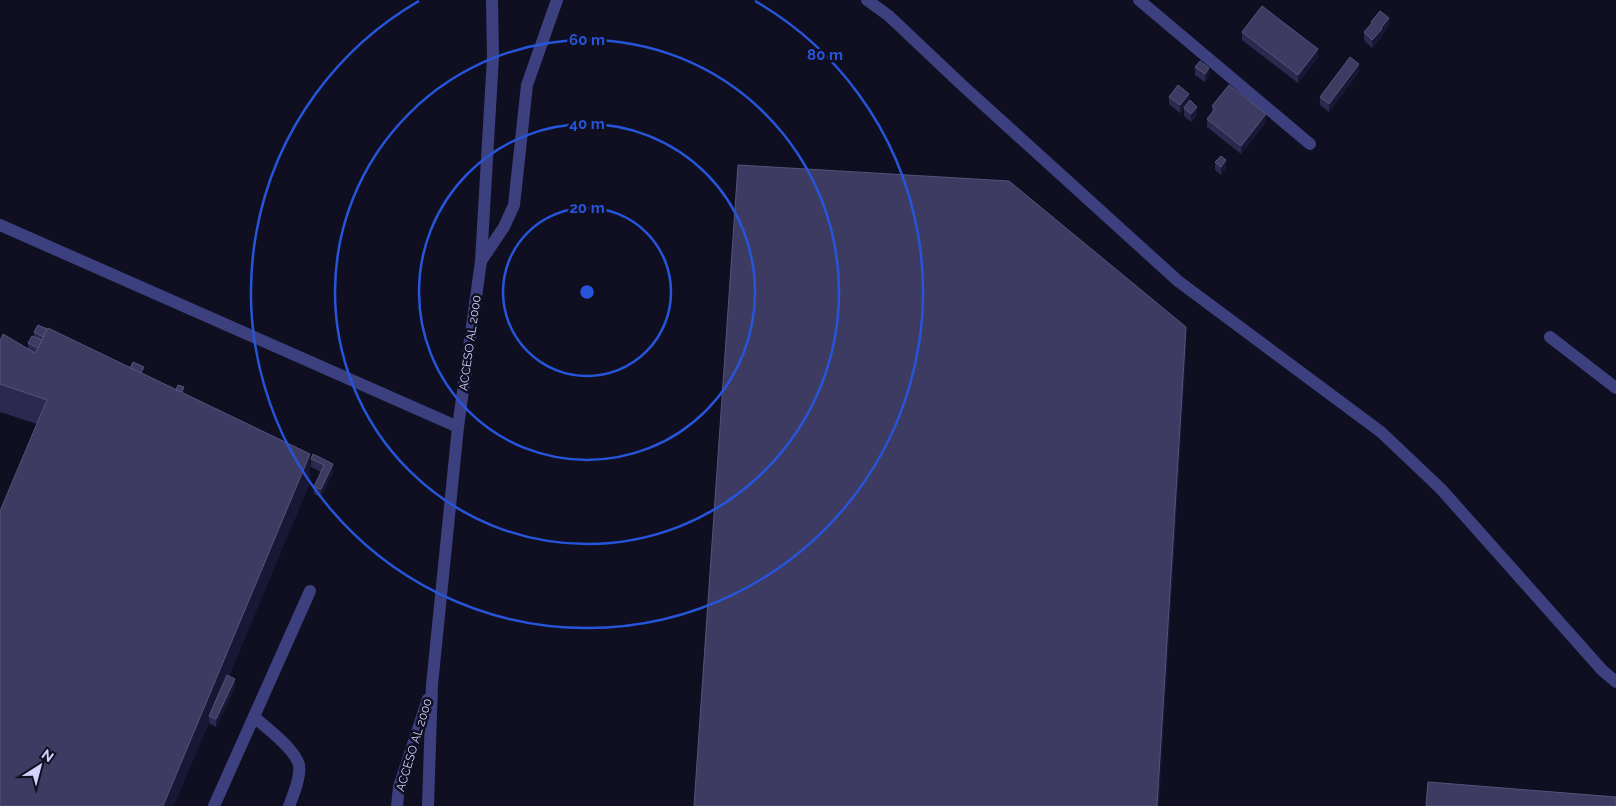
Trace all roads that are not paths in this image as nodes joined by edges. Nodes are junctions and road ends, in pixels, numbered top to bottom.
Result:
1 (492, 0) edge
2 (557, 0) edge
3 (867, 0) edge
4 (1139, 0) edge
5 (1310, 144) dead end
6 (0, 225) edge
7 (481, 261) junction
8 (1550, 337) dead end
9 (1616, 388) edge
10 (458, 427) junction
11 (310, 591) dead end
12 (1616, 682) edge
13 (432, 684) junction
14 (254, 717) junction
15 (214, 806) edge
16 (289, 806) edge
17 (397, 806) edge
18 (428, 806) edge

1 - 7 street, ACCESO AL 2000
2 - 7 street
3 - 12 street
4 - 5 street
6 - 10 street
7 - 10 street, ACCESO AL 2000
8 - 9 street
10 - 13 street, ACCESO AL 2000
11 - 14 street
13 - 17 street, ACCESO AL 2000
13 - 18 street, ACCESO AL 2000
14 - 15 street
14 - 16 street

